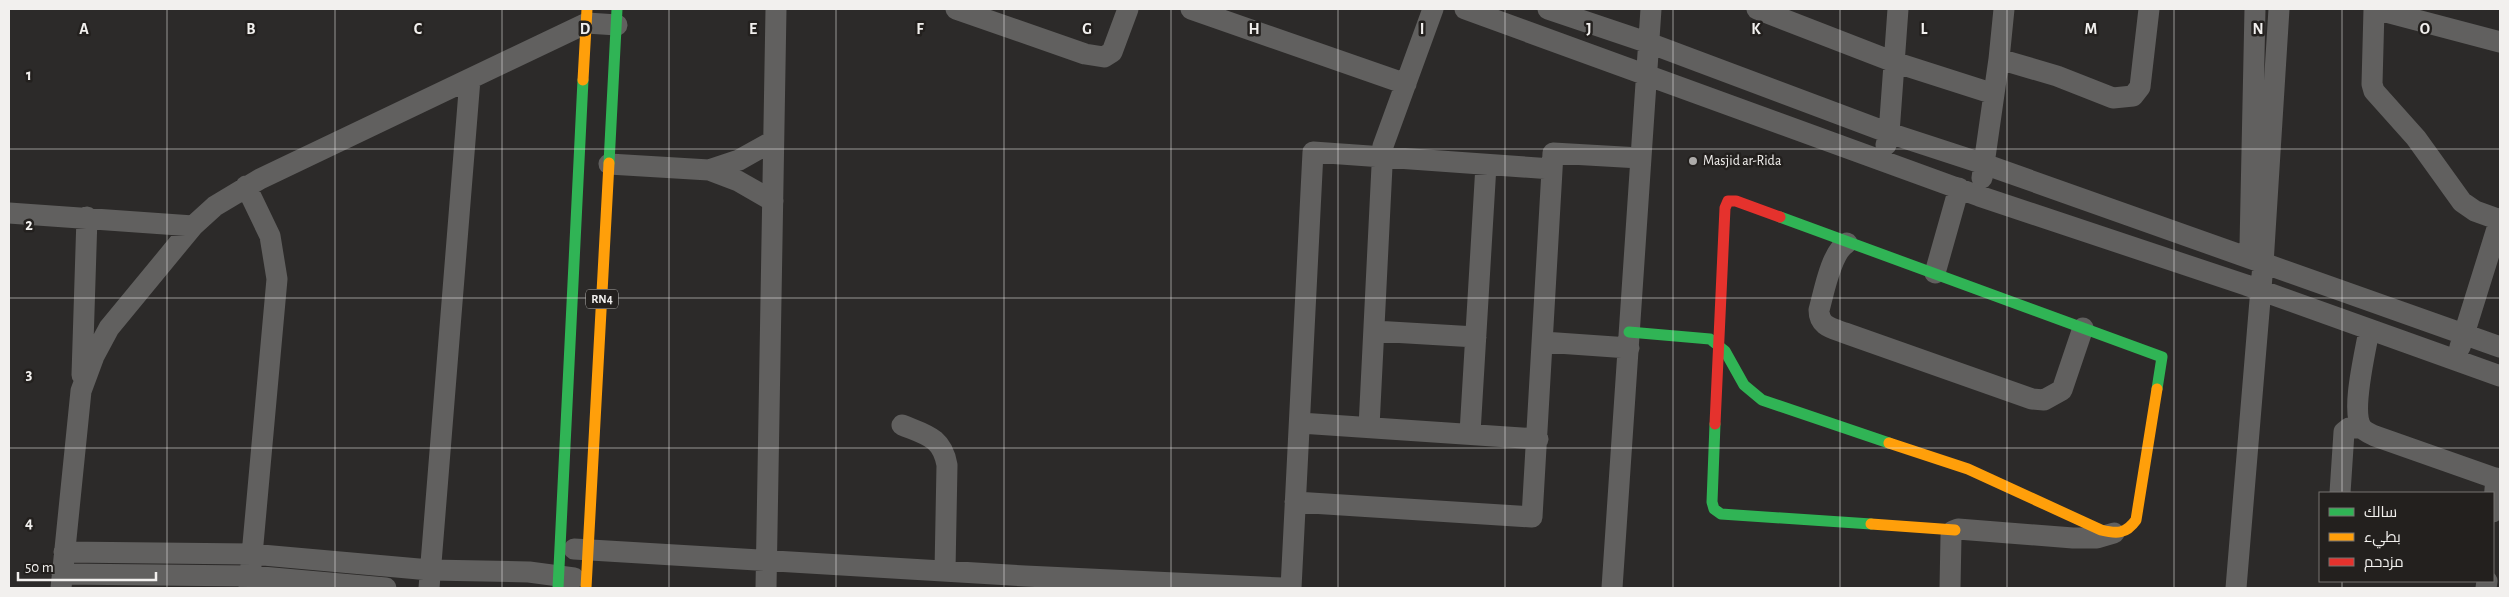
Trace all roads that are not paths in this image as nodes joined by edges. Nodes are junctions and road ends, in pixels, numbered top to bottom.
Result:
1 (776, 9) edge
2 (956, 9) edge
3 (1128, 9) edge
4 (1191, 9) edge
5 (1432, 9) edge
6 (1468, 9) edge
7 (1548, 9) edge
8 (1651, 9) edge
9 (1757, 9) edge
10 (1898, 9) edge
11 (2004, 9) edge
12 (2149, 9) edge
13 (2255, 9) edge
14 (2279, 9) edge
15 (2375, 9) edge
16 (587, 16) edge
17 (617, 17) edge
18 (2500, 42) edge
19 (1649, 44) junction
20 (1999, 58) junction
21 (1894, 62) junction
22 (1646, 74) junction
23 (470, 79) junction
24 (1406, 84) junction
25 (1994, 94) junction
26 (1889, 133) junction
27 (774, 141) junction
28 (1382, 157) junction
29 (1640, 158) junction
30 (1883, 160) junction
31 (609, 164) junction
32 (1984, 164) junction
33 (1486, 165) junction
34 (1552, 169) junction
35 (709, 170) junction
36 (246, 186) junction
37 (1959, 188) junction
38 (1979, 196) junction
39 (773, 201) junction
40 (9, 213) edge
41 (88, 217) junction
42 (2500, 220) edge
43 (193, 226) junction
44 (1847, 243) junction
45 (2256, 262) junction
46 (1935, 274) junction
47 (2253, 288) junction
48 (2083, 328) junction
49 (2369, 330) junction
50 (1374, 331) junction
51 (2465, 335) junction
52 (1476, 337) junction
53 (1629, 340) junction
54 (1543, 342) junction
55 (1718, 343) junction
56 (2500, 347) edge
57 (2454, 361) junction
58 (2500, 376) edge
59 (81, 390) junction
60 (1300, 422) junction
61 (902, 425) dead end
62 (1369, 427) junction
63 (2362, 428) junction
64 (1470, 434) junction
65 (1538, 439) junction
66 (2498, 479) edge
67 (2340, 492) edge
68 (1295, 502) junction
69 (2494, 505) edge
70 (1955, 530) junction
71 (2114, 533) junction
72 (558, 548) junction
73 (588, 550) junction
74 (64, 552) junction
75 (252, 554) junction
76 (767, 559) junction
77 (945, 570) junction
78 (430, 579) edge
79 (62, 581) edge
80 (249, 582) edge
81 (558, 582) edge
82 (1024, 582) edge
83 (586, 584) edge
84 (1169, 585) edge
85 (386, 588) edge
86 (766, 588) edge
87 (1283, 588) edge
88 (1291, 588) edge
89 (1612, 588) edge
90 (1950, 588) edge
91 (2227, 588) edge
92 (2236, 588) edge

1 - 27 street
2 - 3 street
4 - 24 street
5 - 24 street
6 - 22 street
7 - 19 street
8 - 19 street
9 - 21 street
10 - 21 street
11 - 20 street
12 - 20 street
13 - 45 street
14 - 45 street
15 - 18 street
15 - 42 street
16 - 17 street
16 - 23 street
16 - 72 street, RN4
17 - 31 street, RN4
19 - 22 street
19 - 26 street
20 - 25 street
21 - 25 street
21 - 26 street
22 - 29 street
22 - 30 street
23 - 36 street
23 - 78 street
24 - 28 street
25 - 32 street
26 - 30 street
26 - 32 street
27 - 35 street
27 - 39 street
28 - 33 street
28 - 50 street
28 - 60 street
29 - 34 street
29 - 53 street
30 - 37 street
31 - 35 street
31 - 73 street, RN4
32 - 38 street
32 - 45 street
33 - 34 street
33 - 52 street
34 - 54 street
35 - 39 street
36 - 43 street
36 - 75 street
37 - 38 street
37 - 46 street
38 - 47 street
39 - 76 street
40 - 41 street
41 - 43 street
41 - 59 street
42 - 51 street
43 - 59 street
44 - 46 street
44 - 48 street
44 - 55 street
45 - 47 street
45 - 51 street
46 - 48 street
47 - 49 street
47 - 91 street
47 - 92 street
48 - 71 street
49 - 57 street
49 - 63 street
50 - 52 street
50 - 62 street
51 - 56 street
51 - 57 street
52 - 64 street
53 - 54 street
53 - 55 street
53 - 89 street
54 - 65 street
55 - 70 street
55 - 71 street
57 - 58 street
59 - 74 street
60 - 62 street
60 - 68 street
61 - 77 street
62 - 64 street
63 - 66 street
63 - 67 street
64 - 65 street
65 - 68 street
66 - 69 street
68 - 88 street
70 - 71 street
70 - 90 street
72 - 73 street
72 - 81 street, RN4
73 - 76 street
73 - 83 street, RN4
74 - 75 street
74 - 79 street
75 - 78 street
75 - 80 street
76 - 77 street
76 - 86 street
77 - 82 street
78 - 81 street
79 - 80 street
80 - 85 street
81 - 83 street
82 - 84 street
84 - 87 street

